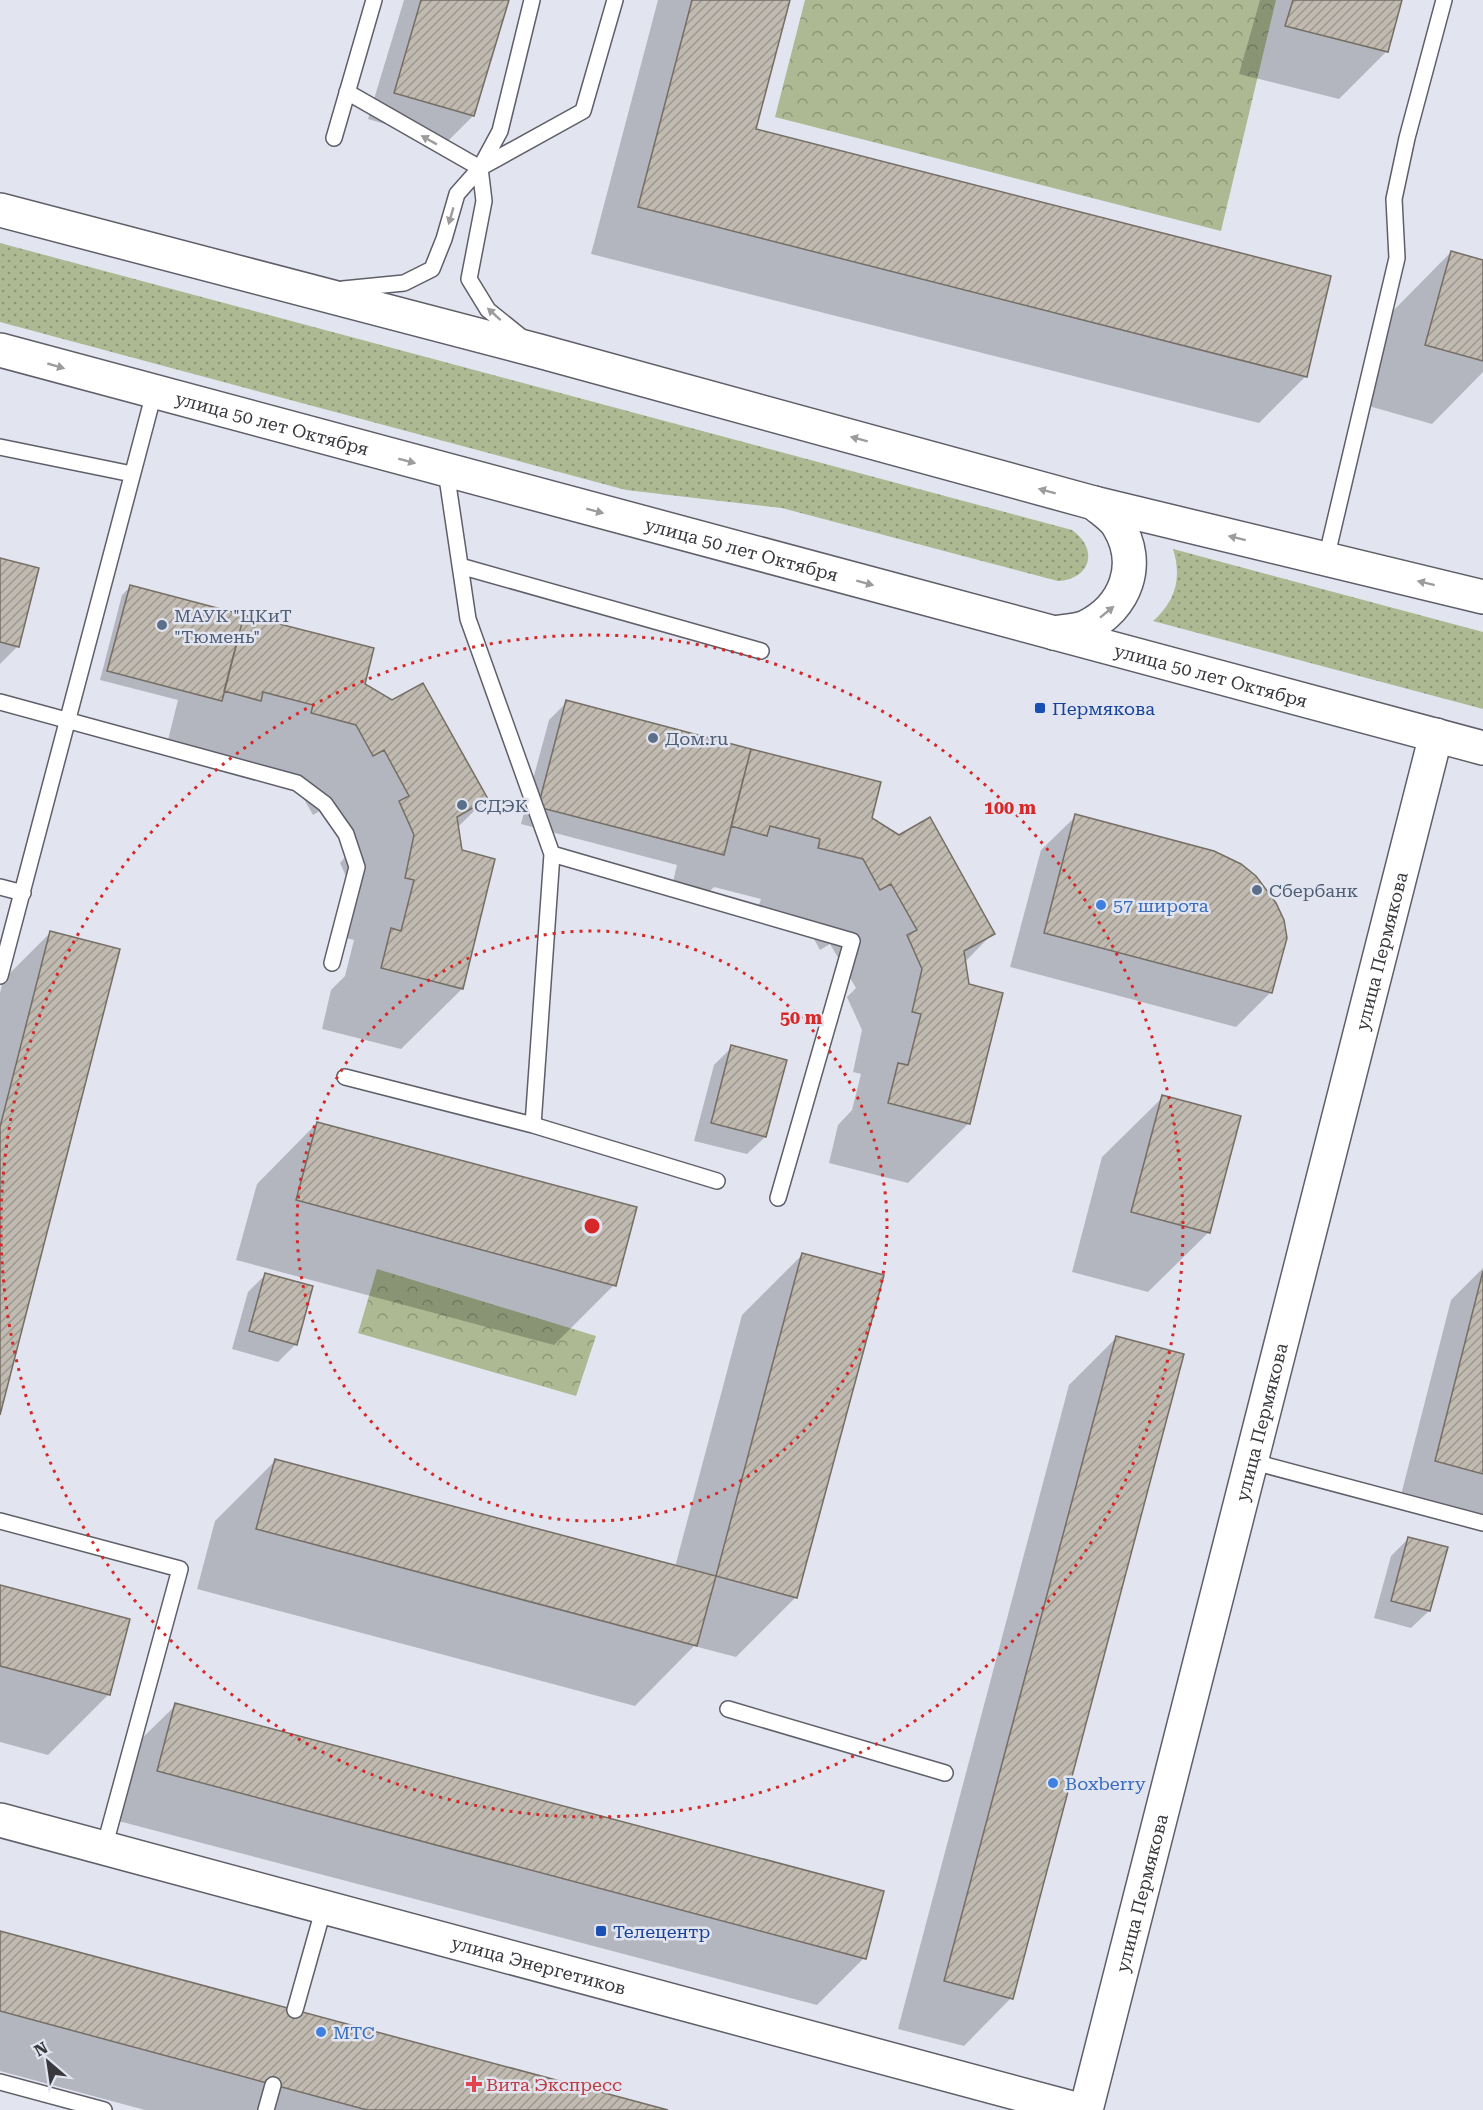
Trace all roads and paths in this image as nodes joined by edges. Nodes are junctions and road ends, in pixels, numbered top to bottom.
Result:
1 (374, 0) edge
2 (532, 0) edge
3 (615, 0) edge
4 (1444, 0) edge
5 (347, 92) junction
6 (334, 138) dead end
7 (480, 168) junction
8 (0, 210) edge
9 (316, 292) junction
10 (0, 350) edge
11 (539, 351) junction
12 (154, 393) junction
13 (0, 447) edge
14 (446, 471) junction
15 (132, 474) junction
16 (1094, 503) junction
17 (1326, 559) junction
18 (460, 566) junction
19 (1483, 597) edge
20 (1054, 633) junction
21 (761, 651) dead end
22 (0, 702) edge
23 (66, 720) junction
24 (1436, 735) junction
25 (1483, 748) edge
26 (552, 854) junction
27 (0, 887) edge
28 (23, 893) junction
29 (332, 963) dead end
30 (0, 976) edge
31 (345, 1077) dead end
32 (533, 1125) junction
33 (717, 1181) dead end
34 (778, 1198) dead end
35 (1250, 1461) junction
36 (0, 1521) edge
37 (1483, 1523) edge
38 (728, 1709) dead end
39 (945, 1773) dead end
40 (0, 1820) edge
41 (104, 1848) junction
42 (324, 1907) junction
43 (295, 2010) dead end
44 (0, 2082) edge
45 (273, 2085) dead end
46 (104, 2110) edge
47 (266, 2110) edge
48 (1079, 2110) edge
49 (1086, 2110) edge

1 - 5 lane
2 - 7 lane
3 - 7 lane
4 - 17 lane
5 - 6 lane
7 -> 5 lane
7 -> 9 lane
11 -> 7 lane
8 - 9 main road
9 - 11 main road
10 -> 12 main road, улица 50 лет Октября
16 -> 11 main road
12 -> 14 main road, улица 50 лет Октября
12 - 15 lane
13 - 15 lane
14 - 18 lane
14 -> 20 main road, улица 50 лет Октября
15 - 23 lane
17 -> 16 main road
20 -> 16 main road
19 -> 17 main road
18 - 21 lane
18 - 26 lane
20 - 24 main road, улица 50 лет Октября
22 - 23 lane
23 - 28 lane
23 - 29 lane
24 - 25 main road, улица 50 лет Октября
24 - 35 main road, улица Пермякова
26 - 32 lane
26 - 34 lane
27 - 28 lane
28 - 30 lane
31 - 32 lane
32 - 33 lane
35 - 37 lane
35 - 49 main road, улица Пермякова
36 - 41 lane
38 - 39 lane
40 - 41 main road, улица Энергетиков
41 - 42 main road, улица Энергетиков
42 - 43 lane
42 - 48 main road, улица Энергетиков
44 - 46 lane
45 - 47 lane

